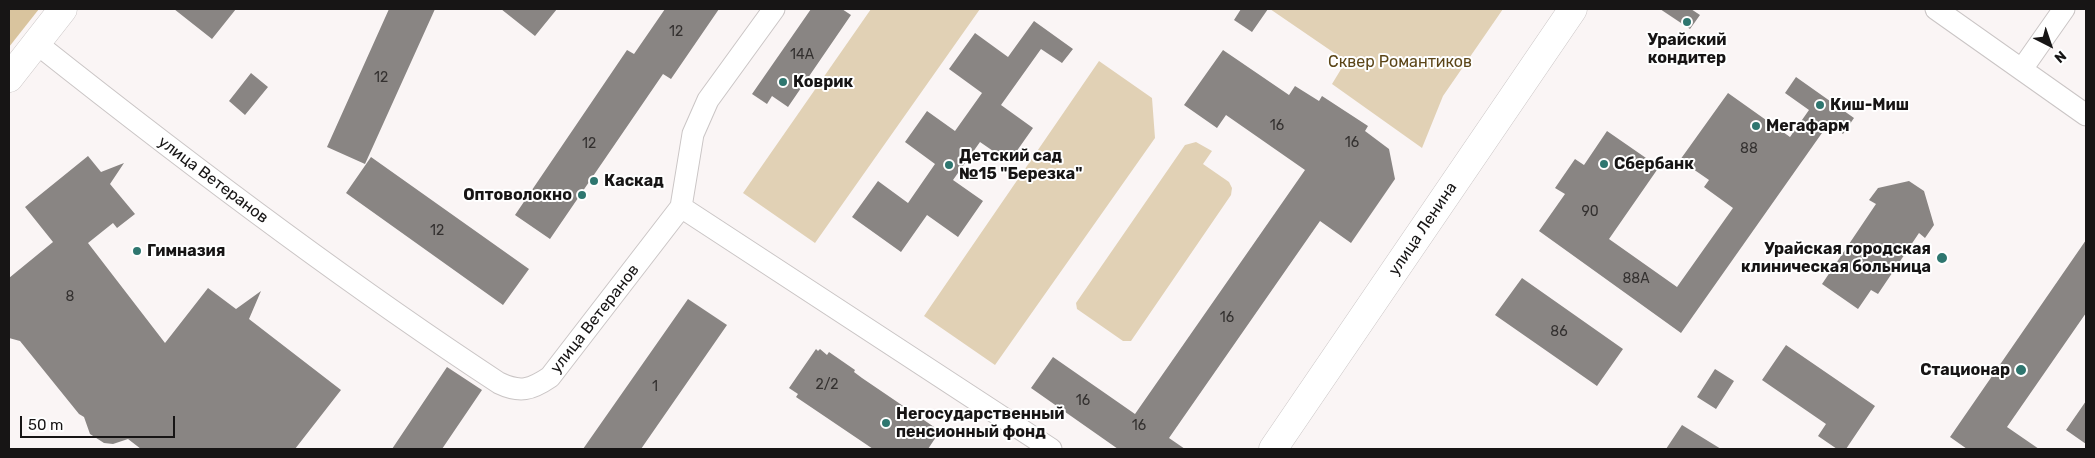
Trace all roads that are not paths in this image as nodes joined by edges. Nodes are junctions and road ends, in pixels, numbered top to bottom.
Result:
1 (63, 9) edge
2 (774, 9) edge
3 (1573, 9) edge
4 (1936, 9) edge
5 (2064, 9) edge
6 (36, 43) junction
7 (2022, 69) junction
8 (9, 78) edge
9 (2086, 115) edge
10 (681, 207) junction
11 (1051, 449) edge
12 (1273, 449) edge

1 - 6 main road
2 - 10 street
3 - 12 main road, улица Ленина
4 - 7 street
5 - 7 street
6 - 8 main road
6 - 10 street, улица Ветеранов
7 - 9 street
10 - 11 street

